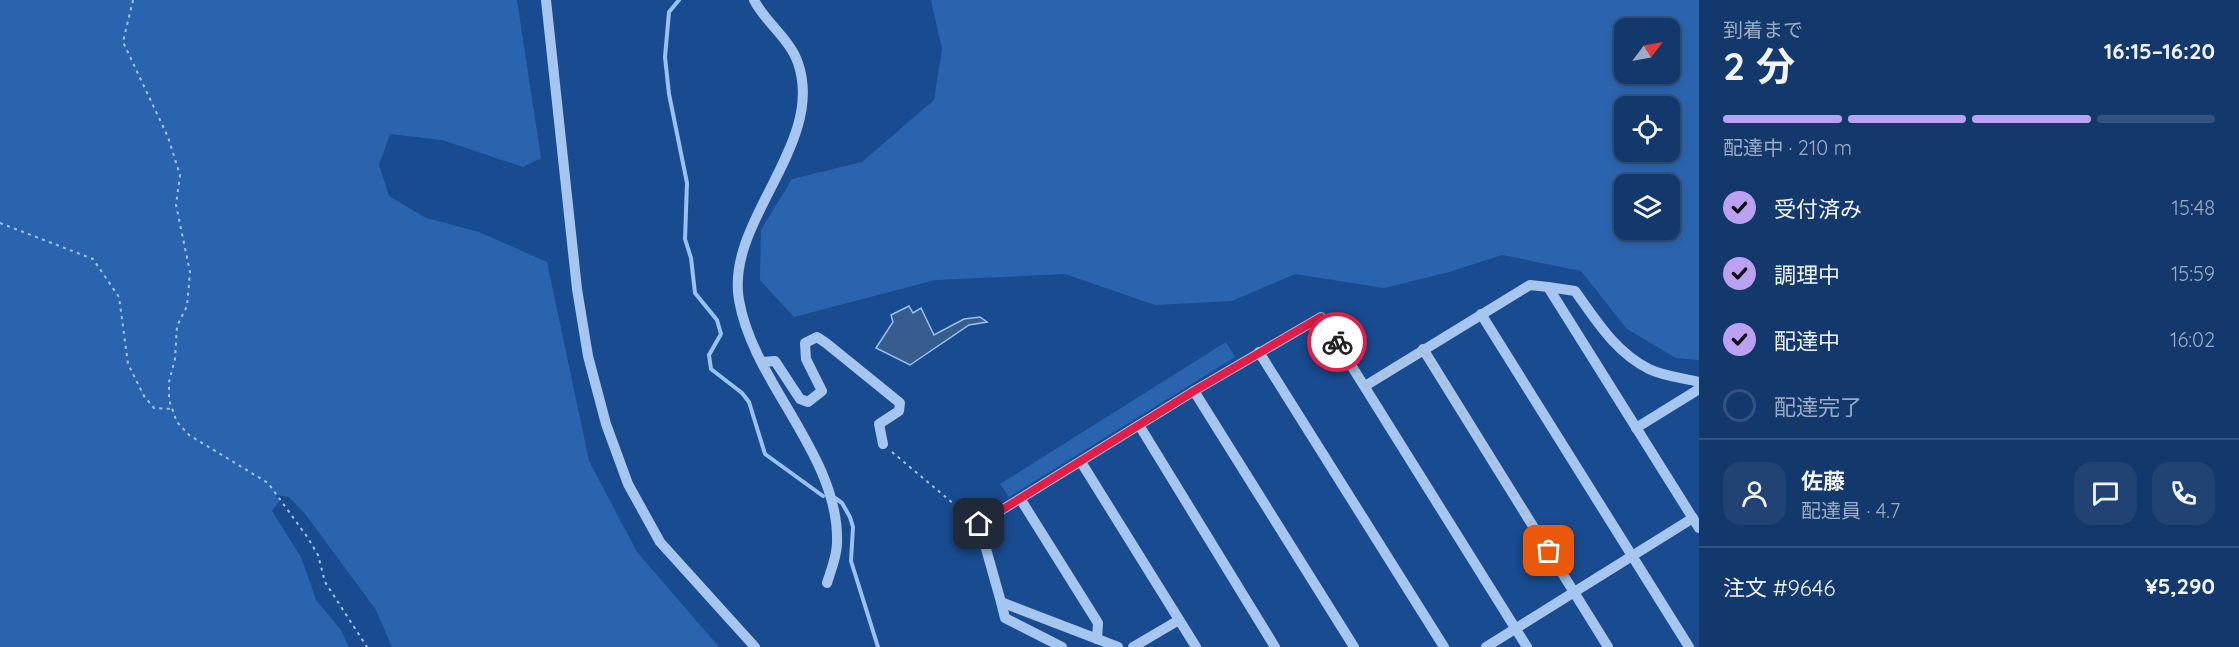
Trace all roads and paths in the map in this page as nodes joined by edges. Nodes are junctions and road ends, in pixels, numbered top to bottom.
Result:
1 (133, 0) edge
2 (546, 0) edge
3 (754, 0) edge
4 (0, 223) edge
5 (1548, 287) junction
6 (1481, 314) junction
7 (1423, 349) junction
8 (1259, 352) junction
9 (762, 362) junction
10 (1699, 382) edge
11 (1365, 386) junction
12 (1699, 390) edge
13 (1194, 391) junction
14 (173, 409) junction
15 (1139, 425) junction
16 (1636, 428) junction
17 (883, 444) joint
18 (1081, 462) junction
19 (1021, 500) junction
20 (988, 503) dead end
21 (1696, 523) edge
22 (1633, 556) junction
23 (827, 583) dead end
24 (1575, 592) junction
25 (1001, 602) junction
26 (1179, 620) junction
27 (1515, 628) junction
28 (1097, 639) junction
29 (367, 647) edge
30 (755, 647) edge
31 (1062, 647) edge
32 (1118, 647) edge
33 (1133, 647) edge
34 (1196, 647) edge
35 (1275, 647) edge
36 (1354, 647) edge
37 (1444, 647) edge
38 (1486, 647) edge
39 (1527, 647) edge
40 (1608, 647) edge
41 (1689, 647) edge

1 - 14 path
2 - 30 street
3 - 9 street
4 - 14 path
5 - 6 street
5 - 10 street
5 - 16 street
6 - 7 street
6 - 22 street
7 - 11 street
7 - 24 street
8 - 11 street
8 - 13 street
8 - 37 street
9 - 17 street
9 - 23 street
11 - 27 street
12 - 16 street
13 - 15 street
13 - 36 street
14 - 29 path
15 - 18 street
15 - 35 street
16 - 21 street
17 - 20 path
18 - 19 street
18 - 26 street
19 - 25 street
19 - 28 street
21 - 22 street
22 - 24 street
22 - 41 street
24 - 27 street
24 - 40 street
25 - 28 street
25 - 31 street
26 - 33 street
26 - 34 street
27 - 38 street
27 - 39 street
28 - 32 street

